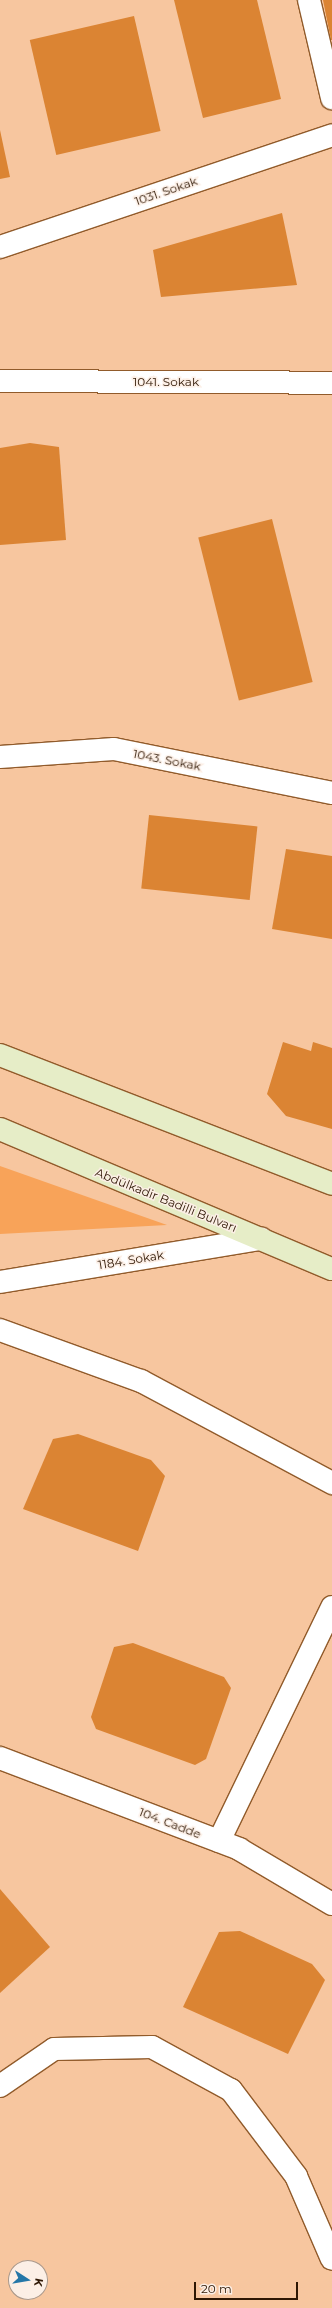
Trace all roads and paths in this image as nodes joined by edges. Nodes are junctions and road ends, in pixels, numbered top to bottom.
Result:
1 (309, 0) edge
2 (332, 98) edge
3 (332, 135) edge
4 (0, 247) edge
5 (0, 381) edge
6 (332, 383) edge
7 (0, 757) edge
8 (332, 793) edge
9 (0, 1055) edge
10 (0, 1129) edge
11 (332, 1184) edge
12 (261, 1240) junction
13 (332, 1269) edge
14 (0, 1282) edge
15 (0, 1330) edge
16 (332, 1483) edge
17 (332, 1607) edge
18 (0, 1758) edge
19 (219, 1841) junction
20 (332, 1904) edge
21 (0, 2086) edge
22 (332, 2259) edge

1 - 2 street
3 - 4 street, 1031. Sokak
5 - 6 street, 1041. Sokak
7 - 8 street, 1043. Sokak
9 - 11 main road
10 - 12 main road, Abdülkadir Badilli Bulvarı
12 - 13 main road, Abdülkadir Badilli Bulvarı
12 - 14 street, 1184. Sokak
15 - 16 street
17 - 19 street
18 - 19 street, 104. Cadde
19 - 20 street, 104. Cadde
21 - 22 street

